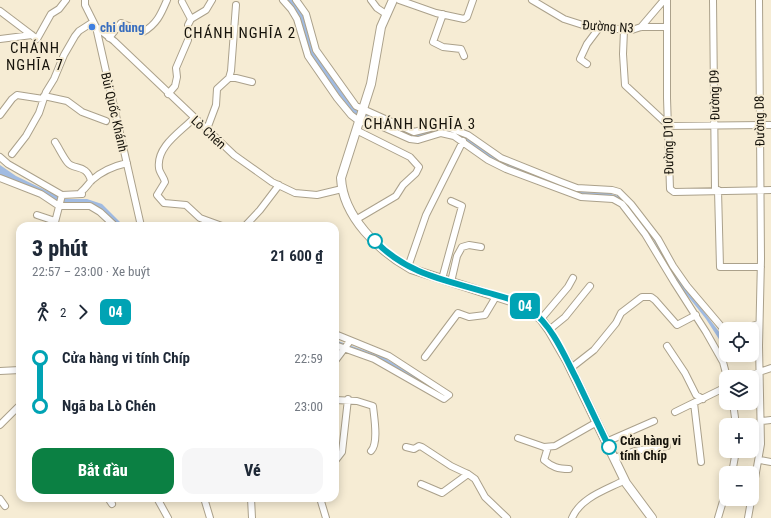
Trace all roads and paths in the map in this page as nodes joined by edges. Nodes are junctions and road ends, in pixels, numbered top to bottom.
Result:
1 (66, 0) edge
2 (85, 0) edge
3 (167, 0) edge
4 (212, 0) edge
5 (283, 0) edge
6 (296, 0) edge
7 (371, 0) edge
8 (393, 0) edge
9 (399, 0) edge
10 (474, 0) edge
11 (532, 0) edge
12 (666, 0) edge
13 (713, 0) edge
14 (759, 0) edge
15 (182, 2) dead end
16 (236, 4) dead end
17 (0, 11) edge
18 (386, 14) junction
19 (444, 14) junction
20 (191, 19) junction
21 (94, 25) junction
22 (641, 27) junction
23 (667, 27) junction
24 (599, 28) junction
25 (311, 29) junction
26 (624, 30) junction
27 (302, 33) junction
28 (32, 35) junction
29 (109, 38) junction
30 (0, 39) edge
31 (464, 56) dead end
32 (587, 64) dead end
33 (229, 78) junction
34 (252, 82) dead end
35 (168, 94) junction
36 (44, 98) junction
37 (0, 114) edge
38 (361, 115) junction
39 (194, 118) junction
40 (106, 121) dead end
41 (444, 125) junction
42 (667, 125) junction
43 (759, 125) junction
44 (771, 125) edge
45 (715, 126) junction
46 (207, 129) junction
47 (356, 130) junction
48 (441, 133) junction
49 (463, 141) junction
50 (55, 142) dead end
51 (12, 154) dead end
52 (0, 157) edge
53 (127, 163) junction
54 (0, 178) edge
55 (91, 181) junction
56 (279, 185) junction
57 (591, 188) junction
58 (342, 190) junction
59 (716, 190) junction
60 (760, 190) junction
61 (771, 190) edge
62 (61, 196) junction
63 (591, 198) junction
64 (451, 201) dead end
65 (59, 205) junction
66 (37, 215) dead end
67 (357, 219) junction
68 (51, 222) edge
69 (55, 222) edge
70 (111, 222) edge
71 (140, 222) edge
72 (211, 222) edge
73 (249, 222) edge
74 (649, 227) junction
75 (643, 231) junction
76 (481, 247) dead end
77 (408, 267) junction
78 (761, 267) junction
79 (573, 278) dead end
80 (442, 279) junction
81 (451, 282) junction
82 (590, 286) dead end
83 (497, 295) junction
84 (704, 308) junction
85 (695, 314) junction
86 (541, 319) junction
87 (719, 324) edge
88 (759, 326) edge
89 (549, 330) junction
90 (339, 336) edge
91 (350, 341) dead end
92 (339, 346) edge
93 (667, 346) dead end
94 (345, 348) junction
95 (339, 356) edge
96 (425, 357) dead end
97 (571, 368) junction
98 (771, 368) edge
99 (16, 370) edge
100 (725, 370) edge
101 (0, 371) edge
102 (759, 371) joint
103 (719, 391) edge
104 (703, 399) junction
105 (339, 400) edge
106 (348, 400) junction
107 (694, 403) junction
108 (16, 409) edge
109 (675, 412) dead end
110 (771, 420) edge
111 (654, 421) dead end
112 (762, 421) junction
113 (597, 422) junction
114 (0, 425) edge
115 (518, 438) dead end
116 (606, 442) junction
117 (667, 446) dead end
118 (406, 447) dead end
119 (548, 447) junction
120 (371, 451) dead end
121 (339, 456) edge
122 (614, 458) junction
123 (760, 460) junction
124 (701, 462) dead end
125 (771, 462) edge
126 (568, 468) dead end
127 (468, 474) junction
128 (625, 480) junction
129 (421, 484) dead end
130 (0, 499) edge
131 (158, 502) edge
132 (205, 502) edge
133 (251, 502) edge
134 (321, 502) edge
135 (5, 506) dead end
136 (722, 506) edge
137 (168, 518) edge
138 (210, 518) edge
139 (252, 518) edge
140 (326, 518) edge
141 (507, 518) edge
142 (572, 518) edge
143 (652, 518) edge
144 (718, 518) edge
145 (748, 518) edge

1 - 28 street
2 - 21 street, Bùi Quốc Khánh
3 - 29 street
4 - 20 street
5 - 27 street
6 - 25 street
7 - 18 street
8 - 18 main road
9 - 19 street
10 - 19 street
11 - 24 street, Đường N3
12 - 22 street
12 - 23 street, Đường D10
13 - 45 street, Đường D9
14 - 43 street, Đường D8
15 - 20 street
16 - 33 street
17 - 28 street
18 - 38 main road
19 - 31 street
20 - 35 street
21 - 29 street, Lò Chén
21 - 36 street
21 - 53 street, Bùi Quốc Khánh
22 - 23 street, Đường N3
22 - 26 street, Đường N3
23 - 42 street, Đường D10
24 - 26 street, Đường N3
24 - 32 street
25 - 27 street
25 - 38 street
26 - 42 street
27 - 38 street
28 - 30 street
29 - 35 street, Lò Chén
33 - 34 street
33 - 46 street
35 - 39 street, Lò Chén
36 - 37 street
36 - 40 street
36 - 51 street
38 - 41 street
38 - 47 main road
38 - 48 street
39 - 46 street, Lò Chén
39 - 72 street
41 - 48 street
41 - 57 street
42 - 45 street
42 - 59 street, Đường D10
43 - 44 street
43 - 45 street
43 - 60 street, Đường D8
45 - 59 street, Đường D9
46 - 56 street, Lò Chén
47 - 58 main road
47 - 67 street
48 - 49 street
49 - 63 street
49 - 77 street
50 - 55 street
52 - 62 street
53 - 55 street
53 - 71 street, Bùi Quốc Khánh
54 - 65 street
55 - 62 street
56 - 58 street, Lò Chén
56 - 73 street
57 - 63 street
57 - 74 street
58 - 67 main road
59 - 60 street, Đường D10
59 - 78 street, Đường D9
60 - 61 street, Đường D10
60 - 78 street, Đường D8
62 - 65 street
63 - 75 street
64 - 80 street
65 - 69 street
65 - 70 street
66 - 68 street
67 - 77 main road
74 - 75 street
74 - 84 street
75 - 85 street
76 - 81 street
77 - 80 main road
78 - 88 street, Đường D8
79 - 86 street
80 - 81 main road
81 - 83 main road
82 - 89 street
83 - 86 main road
83 - 96 street
84 - 85 street
84 - 87 street
85 - 97 street
85 - 100 street
86 - 89 main road
89 - 97 main road
90 - 94 street
91 - 94 street
92 - 94 street
93 - 104 street
94 - 95 street
97 - 113 main road
98 - 102 street
99 - 101 street
102 - 112 street, Đường D8
103 - 104 street
104 - 107 street
105 - 106 street
106 - 120 street
106 - 121 street
107 - 109 street
107 - 124 street
108 - 114 street
110 - 112 street
111 - 116 street
112 - 123 street, Đường D8
113 - 116 main road
113 - 119 street
115 - 119 street
116 - 122 main road
117 - 122 street
118 - 127 street
119 - 126 street
122 - 128 main road
123 - 125 street
123 - 145 street, Đường D8
127 - 129 street
127 - 141 street
128 - 142 street
128 - 143 main road
130 - 135 street
131 - 137 street
132 - 138 street
133 - 139 street
134 - 140 street
136 - 144 street

